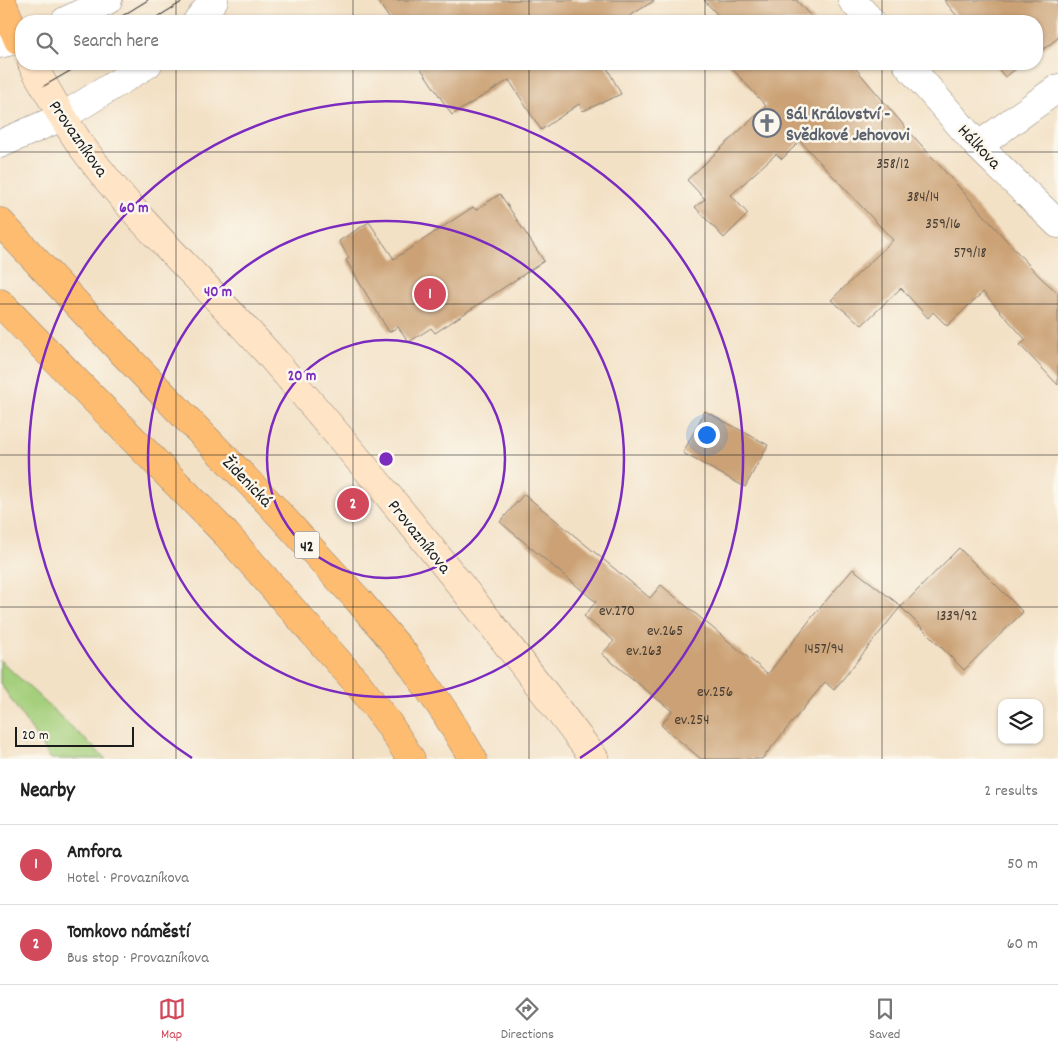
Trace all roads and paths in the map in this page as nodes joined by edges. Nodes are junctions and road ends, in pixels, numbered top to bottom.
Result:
1 (1, 0) edge
2 (108, 0) edge
3 (214, 0) edge
4 (852, 0) edge
5 (77, 15) edge
6 (202, 15) edge
7 (866, 15) edge
8 (15, 42) edge
9 (35, 70) edge
10 (138, 70) edge
11 (912, 70) edge
12 (1058, 88) edge
13 (62, 117) junction
14 (0, 144) edge
15 (978, 146) junction
16 (0, 222) edge
17 (1058, 224) edge
18 (0, 303) edge
19 (411, 759) edge
20 (473, 759) edge
21 (595, 759) edge

1 - 8 highway
2 - 5 street
3 - 6 street
4 - 7 street
9 - 13 main road, Provazníkova
10 - 13 street
11 - 15 street, Hálkova
12 - 15 street
13 - 14 street
13 - 21 main road, Provazníkova
15 - 17 street, Hálkova
16 - 20 highway, Židenická / 42
18 - 19 highway

